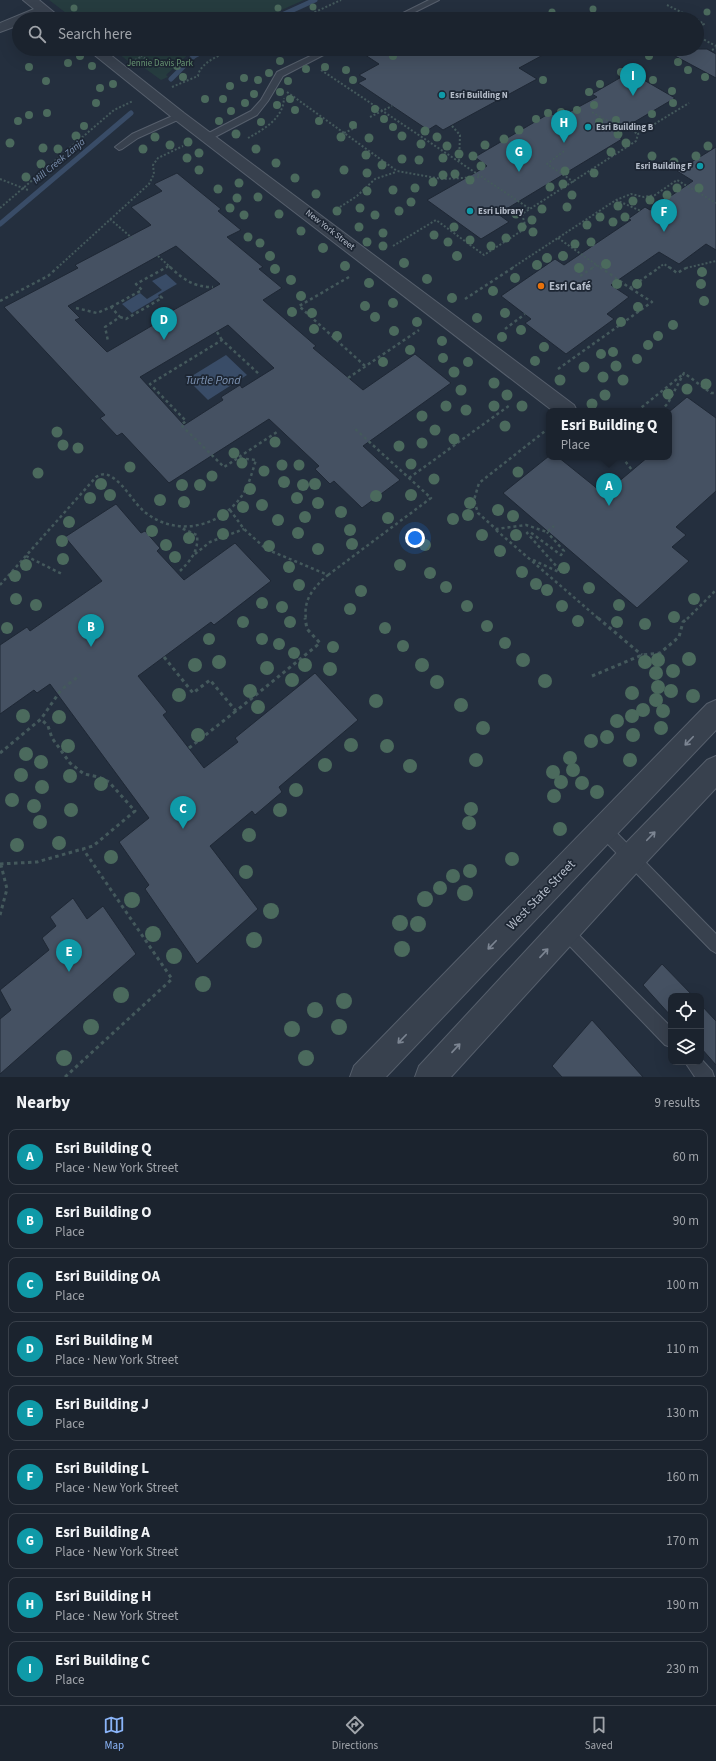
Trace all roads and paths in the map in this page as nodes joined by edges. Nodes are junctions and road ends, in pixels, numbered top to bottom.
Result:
1 (30, 0) edge
2 (341, 0) edge
3 (435, 0) edge
4 (667, 5) dead end
5 (44, 10) junction
6 (39, 12) edge
7 (46, 12) edge
8 (315, 12) edge
9 (410, 12) edge
10 (681, 12) edge
11 (12, 23) edge
12 (0, 28) edge
13 (704, 40) edge
14 (716, 47) edge
15 (712, 50) dead end
16 (103, 56) edge
17 (142, 56) edge
18 (220, 56) edge
19 (317, 56) edge
20 (147, 60) dead end
21 (316, 70) dead end
22 (177, 85) dead end
23 (285, 90) dead end
24 (138, 98) dead end
25 (689, 103) dead end
26 (392, 106) dead end
27 (383, 110) junction
28 (592, 112) dead end
29 (179, 116) junction
30 (370, 117) dead end
31 (452, 126) dead end
32 (357, 127) dead end
33 (344, 133) junction
34 (638, 134) junction
35 (208, 137) junction
36 (183, 146) dead end
37 (119, 147) dead end
38 (564, 151) dead end
39 (459, 162) junction
40 (397, 172) junction
41 (482, 177) junction
42 (0, 179) edge
43 (574, 182) junction
44 (23, 188) junction
45 (28, 190) dead end
46 (616, 200) junction
47 (716, 204) edge
48 (340, 207) dead end
49 (0, 208) edge
50 (530, 209) junction
51 (641, 211) dead end
52 (110, 219) junction
53 (132, 238) dead end
54 (558, 238) junction
55 (393, 246) dead end
56 (158, 256) dead end
57 (716, 261) edge
58 (597, 265) junction
59 (169, 266) junction
60 (580, 276) dead end
61 (348, 277) dead end
62 (213, 287) dead end
63 (630, 288) junction
64 (160, 296) dead end
65 (465, 299) dead end
66 (0, 301) edge
67 (110, 307) junction
68 (76, 308) dead end
69 (525, 314) dead end
70 (120, 317) junction
71 (505, 328) dead end
72 (419, 330) dead end
73 (217, 332) dead end
74 (222, 340) junction
75 (108, 341) dead end
76 (365, 366) junction
77 (558, 369) dead end
78 (684, 373) junction
79 (260, 374) dead end
80 (348, 378) dead end
81 (716, 393) edge
82 (510, 405) dead end
83 (563, 408) edge
84 (641, 408) edge
85 (664, 408) edge
86 (353, 427) dead end
87 (546, 430) edge
88 (276, 432) dead end
89 (238, 458) junction
90 (624, 460) edge
91 (632, 470) dead end
92 (409, 478) junction
93 (230, 510) junction
94 (554, 526) dead end
95 (180, 527) junction
96 (244, 529) junction
97 (496, 529) junction
98 (547, 532) junction
99 (195, 554) junction
100 (26, 556) junction
101 (528, 556) junction
102 (180, 571) dead end
103 (62, 574) dead end
104 (328, 575) junction
105 (0, 585) edge
106 (716, 590) edge
107 (642, 655) junction
108 (164, 657) dead end
109 (80, 675) dead end
110 (592, 676) dead end
111 (236, 711) junction
112 (716, 712) edge
113 (41, 719) junction
114 (190, 748) dead end
115 (0, 753) edge
116 (716, 769) edge
117 (604, 830) junction
118 (83, 849) junction
119 (630, 858) junction
120 (0, 864) edge
121 (0, 915) edge
122 (565, 930) junction
123 (716, 945) edge
124 (668, 1036) edge
125 (696, 1065) edge
126 (65, 1077) edge
127 (365, 1077) edge
128 (430, 1077) edge
129 (706, 1077) edge

1 - 5 street
2 - 8 path
3 - 9 lane
4 - 10 path
5 - 6 street
5 - 7 street
11 - 12 street
13 - 14 path
14 - 15 path
16 - 29 street, New York Street
17 - 20 path
18 - 22 path
19 - 35 lane
21 - 27 path
23 - 33 path
24 - 44 path
25 - 34 path
26 - 27 path
27 - 30 path
27 - 39 path
28 - 34 path
29 - 35 street, New York Street
29 - 37 lane
31 - 39 path
32 - 33 path
33 - 40 path
34 - 43 path
35 - 83 street, New York Street
36 - 52 path
38 - 43 path
39 - 41 path
40 - 41 path
40 - 48 path
41 - 50 path
42 - 44 path
43 - 50 path
44 - 45 path
44 - 49 path
46 - 47 path
46 - 51 path
46 - 54 path
50 - 55 path
52 - 53 path
52 - 66 path
54 - 58 path
54 - 65 path
56 - 59 path
57 - 63 path
58 - 60 path
58 - 63 path
59 - 62 path
59 - 67 path
61 - 76 path
63 - 77 path
64 - 70 path
67 - 68 path
67 - 70 path
69 - 71 path
70 - 75 path
72 - 76 path
73 - 74 path
74 - 79 path
74 - 89 path
76 - 80 path
78 - 81 path
78 - 84 path
78 - 85 path
82 - 92 path
86 - 92 path
87 - 97 path
88 - 89 path
89 - 93 path
90 - 91 path
92 - 104 path
93 - 95 path
93 - 96 path
94 - 98 path
95 - 99 path
95 - 100 path
96 - 99 path
96 - 104 path
97 - 98 path
97 - 101 path
98 - 101 path
99 - 102 path
100 - 103 path
100 - 105 path
101 - 107 path
104 - 111 path
106 - 107 path
107 - 110 path
108 - 111 path
109 - 113 path
111 - 114 path
112 -> 117 street, West State Street
113 - 115 path
113 - 118 path
119 -> 116 street
117 - 119 lane
117 -> 127 street, West State Street
118 - 120 path
118 - 126 path
119 - 122 street
119 - 123 lane
120 - 121 path
122 - 124 lane
128 -> 122 street
125 - 129 lane

